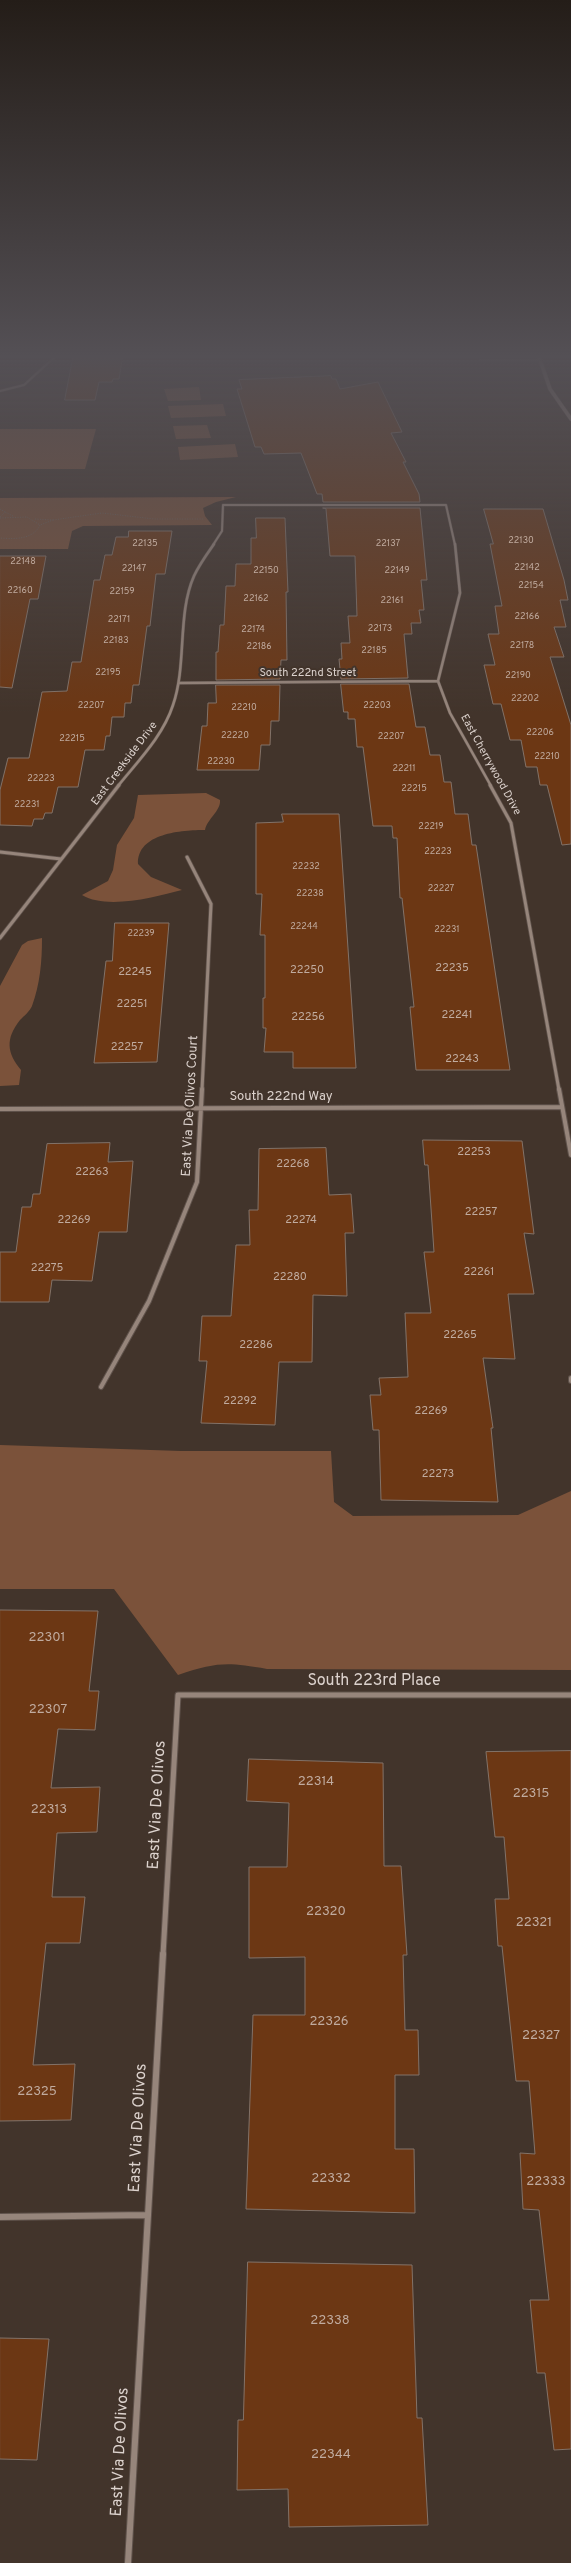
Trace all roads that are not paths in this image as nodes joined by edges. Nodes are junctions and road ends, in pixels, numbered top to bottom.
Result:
1 (438, 681) junction
2 (178, 683) junction
3 (0, 852) edge
4 (187, 858) dead end
5 (61, 859) junction
6 (0, 938) edge
7 (202, 1107) junction
8 (562, 1107) junction
9 (0, 1109) edge
10 (571, 1155) edge
11 (101, 1388) dead end
12 (178, 1695) joint
13 (571, 1695) edge
14 (147, 2216) junction
15 (0, 2217) edge
16 (128, 2563) edge

1 - 2 street, South 222nd Street
1 - 2 street, East Creekside Drive
1 - 8 street, East Cherrywood Drive
2 - 5 street, East Creekside Drive
3 - 5 street
4 - 7 street, East Via De Olivos Court
5 - 6 street, East Creekside Drive
7 - 8 street, South 222nd Way
7 - 9 street, South 222nd Way
7 - 11 street, East Via De Olivos Court
8 - 10 street, East Cherrywood Drive
12 - 13 street, South 223rd Place
12 - 14 street, East Via De Olivos
14 - 15 street
14 - 16 street, East Via De Olivos

